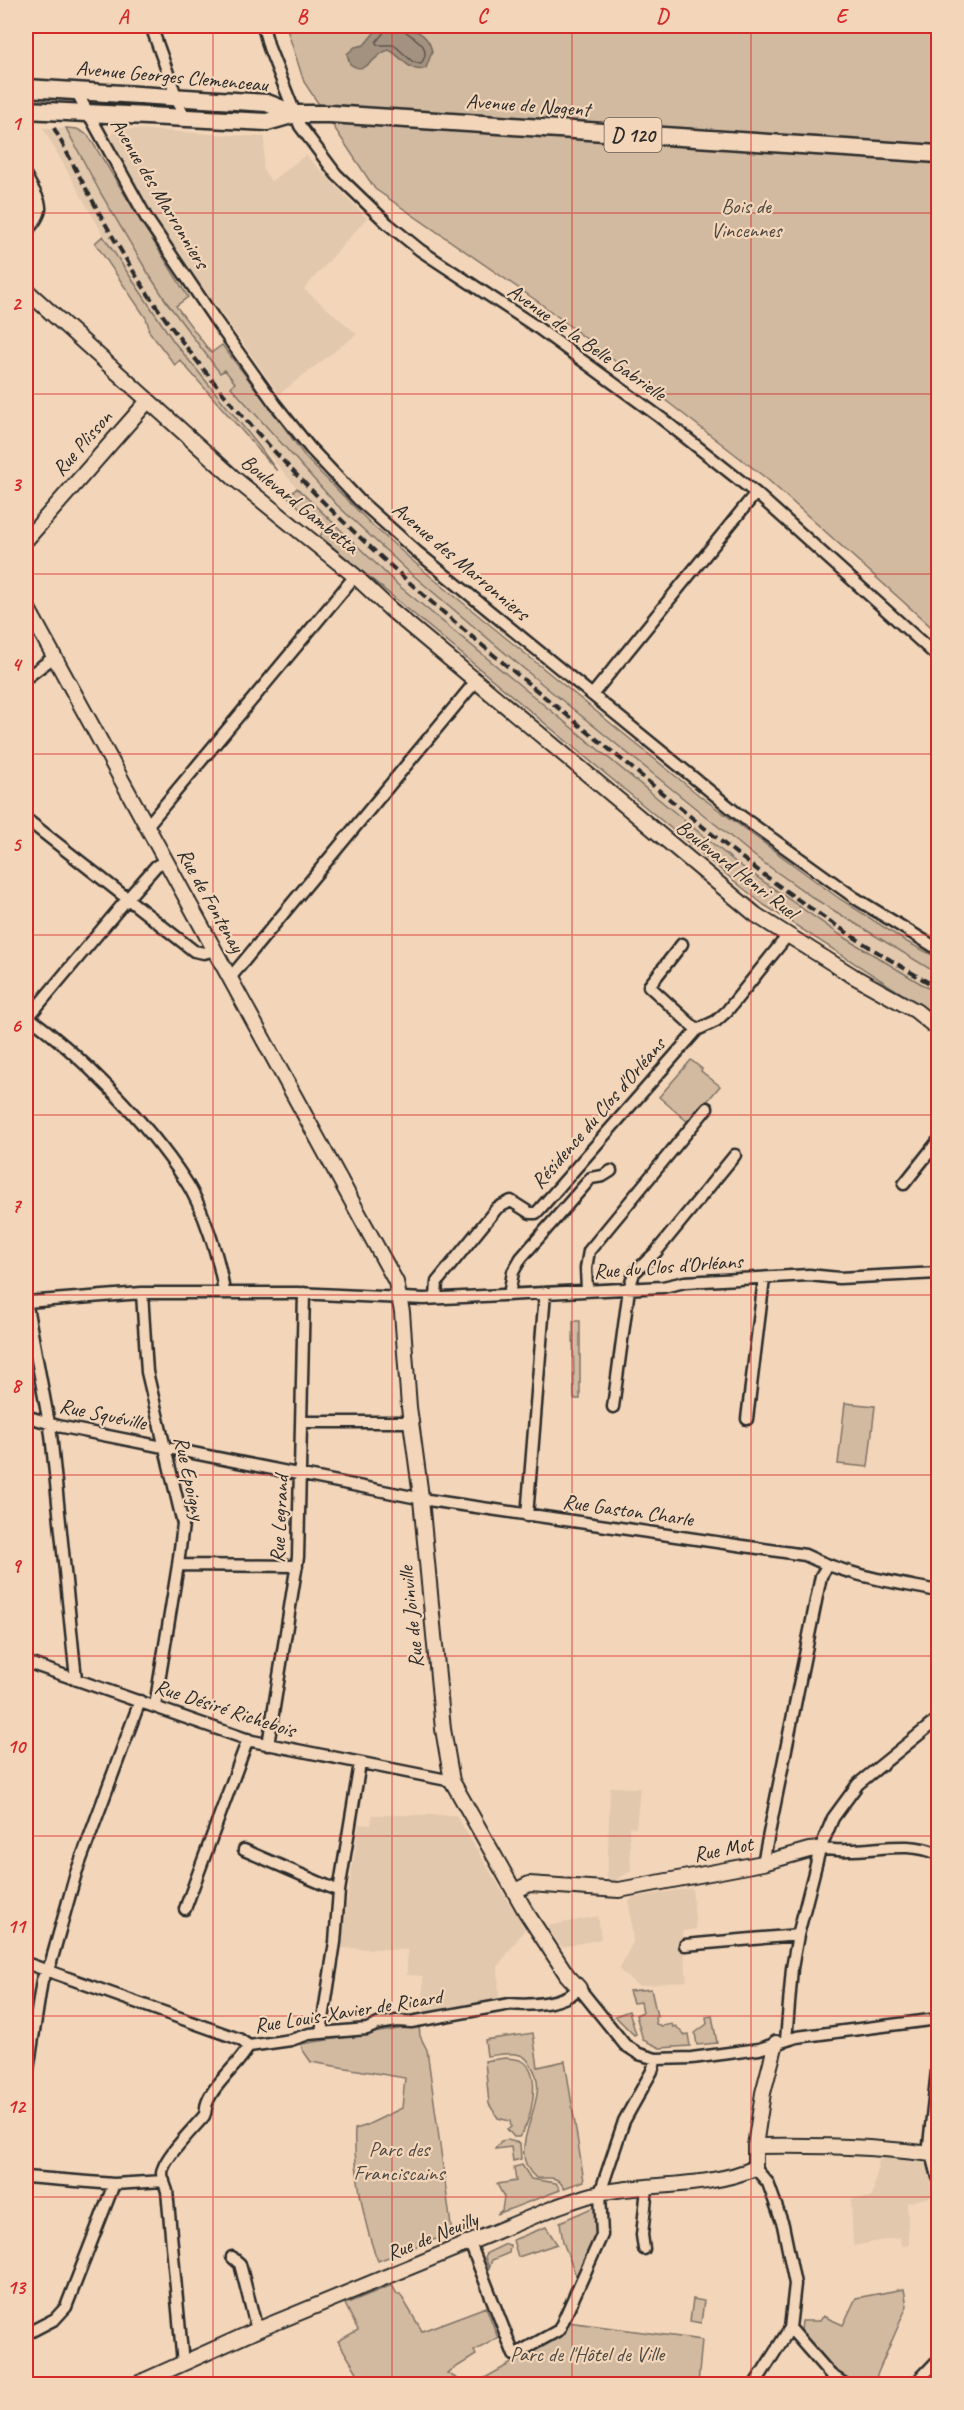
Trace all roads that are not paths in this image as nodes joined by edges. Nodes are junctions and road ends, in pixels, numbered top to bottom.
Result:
1 (151, 26) edge
2 (263, 26) edge
3 (26, 88) edge
4 (76, 91) junction
5 (177, 97) junction
6 (26, 110) edge
7 (90, 113) junction
8 (295, 114) junction
9 (184, 118) junction
10 (939, 154) edge
11 (26, 176) edge
12 (26, 230) edge
13 (26, 290) edge
14 (147, 402) junction
15 (756, 494) junction
16 (26, 540) edge
17 (354, 576) junction
18 (26, 605) edge
19 (54, 657) junction
20 (939, 657) edge
21 (26, 678) edge
22 (476, 681) junction
23 (592, 695) junction
24 (553, 744) joint
25 (26, 819) edge
26 (147, 826) junction
27 (165, 861) junction
28 (128, 898) junction
29 (788, 935) junction
30 (682, 944) dead end
31 (939, 949) edge
32 (215, 950) junction
33 (230, 978) junction
34 (26, 1017) edge
35 (939, 1029) edge
36 (697, 1030) junction
37 (707, 1108) dead end
38 (939, 1141) edge
39 (735, 1155) dead end
40 (611, 1171) dead end
41 (904, 1184) dead end
42 (360, 1215) joint
43 (939, 1273) edge
44 (764, 1279) junction
45 (629, 1289) junction
46 (587, 1291) junction
47 (224, 1292) junction
48 (142, 1293) junction
49 (304, 1293) junction
50 (545, 1293) junction
51 (508, 1295) junction
52 (399, 1298) junction
53 (436, 1298) junction
54 (26, 1301) edge
55 (613, 1407) dead end
56 (26, 1416) edge
57 (747, 1419) dead end
58 (302, 1422) junction
59 (411, 1422) junction
60 (48, 1424) junction
61 (164, 1447) junction
62 (302, 1474) junction
63 (421, 1498) junction
64 (527, 1516) junction
65 (178, 1565) junction
66 (297, 1566) junction
67 (828, 1566) junction
68 (939, 1591) edge
69 (26, 1662) edge
70 (76, 1679) junction
71 (140, 1701) junction
72 (154, 1706) junction
73 (939, 1719) edge
74 (248, 1739) junction
75 (268, 1745) junction
76 (360, 1763) junction
77 (452, 1780) junction
78 (819, 1849) junction
79 (244, 1850) dead end
80 (939, 1854) edge
81 (763, 1863) junction
82 (339, 1891) junction
83 (515, 1891) junction
84 (185, 1910) dead end
85 (798, 1935) junction
86 (685, 1945) dead end
87 (26, 1963) edge
88 (46, 1971) junction
89 (579, 1988) junction
90 (939, 2019) edge
91 (321, 2032) junction
92 (781, 2042) junction
93 (249, 2046) junction
94 (656, 2059) junction
95 (939, 2061) edge
96 (26, 2083) edge
97 (755, 2146) junction
98 (933, 2154) edge
99 (755, 2168) junction
100 (26, 2177) edge
101 (939, 2177) edge
102 (164, 2181) junction
103 (114, 2184) junction
104 (647, 2188) junction
105 (600, 2193) junction
106 (470, 2243) junction
107 (644, 2249) dead end
108 (232, 2257) dead end
109 (790, 2328) junction
110 (257, 2330) junction
111 (26, 2334) edge
112 (939, 2360) edge
113 (183, 2364) junction
114 (137, 2385) edge
115 (755, 2385) edge
116 (845, 2385) edge
117 (915, 2385) edge

1 - 5 street
2 - 8 street, Avenue de la Belle Gabrielle
3 - 4 main road, Avenue Georges Clemenceau / D 120
4 - 5 main road, Avenue Georges Clemenceau / D 120
4 - 7 street, Avenue des Marronniers
5 - 8 main road, Avenue Georges Clemenceau / D 120
5 - 9 street
6 - 7 main road, Avenue Georges Clemenceau / D 120
7 - 9 main road, Avenue Georges Clemenceau / D 120
7 - 23 street, Avenue des Marronniers
8 - 9 main road, Avenue Georges Clemenceau / D 120
8 - 10 main road, Avenue de Nogent / D 120
8 - 15 street, Avenue de la Belle Gabrielle
11 - 12 street
13 - 14 street, Boulevard Gambetta
14 - 16 street, Rue Plisson
14 - 17 street, Boulevard Gambetta
15 - 20 street, Avenue de la Belle Gabrielle
15 - 23 street
17 - 22 street, Boulevard Gambetta
17 - 26 street
18 - 19 street, Rue de Fontenay
19 - 21 street
19 - 26 street, Rue de Fontenay
22 - 24 street, Boulevard Gambetta
22 - 33 street
23 - 31 street, Avenue des Marronniers
24 - 29 street, Boulevard Henri Ruel
25 - 28 street
26 - 27 street, Rue de Fontenay
27 - 28 street
27 - 32 street, Rue de Fontenay
28 - 32 street
28 - 34 street
29 - 35 street, Boulevard Henri Ruel
29 - 36 street, Résidence du Clos d'Orléans
30 - 36 street
32 - 33 street, Rue de Fontenay
33 - 42 street, Rue de Fontenay
34 - 47 street
36 - 53 street, Résidence du Clos d'Orléans
37 - 46 street
38 - 41 street
39 - 45 street
40 - 51 street
42 - 52 street, Rue de Joinville
43 - 44 street, Rue du Clos d'Orléans
44 - 45 street, Rue du Clos d'Orléans
44 - 57 street
45 - 46 street, Rue du Clos d'Orléans
45 - 55 street
46 - 50 street, Rue du Clos d'Orléans
47 - 48 street, Rue du Clos d'Orléans
47 - 49 street, Rue du Clos d'Orléans
48 - 54 street, Rue du Clos d'Orléans
48 - 61 street, Rue Epoigny
49 - 52 street, Rue du Clos d'Orléans
49 - 58 street, Rue Legrand
50 - 51 street, Rue du Clos d'Orléans
50 - 64 street
51 - 53 street, Rue du Clos d'Orléans
52 - 53 street, Rue du Clos d'Orléans
52 - 59 street, Rue de Joinville
54 - 60 street
56 - 60 street, Rue Squéville
58 - 59 street
58 - 62 street, Rue Legrand
59 - 63 street, Rue de Joinville
60 - 61 street, Rue Squéville
60 - 70 street
61 - 62 street, Rue Squéville
61 - 65 street, Rue Epoigny
62 - 63 street, Rue Squéville
62 - 66 street, Rue Legrand
63 - 64 street, Rue Gaston Charle
63 - 77 street, Rue de Joinville
64 - 67 street, Rue Gaston Charle
65 - 66 street
65 - 72 street, Rue Epoigny
66 - 75 street, Rue Legrand
67 - 68 street, Rue Gaston Charle
67 - 81 street
69 - 70 street, Rue Désiré Richebois
70 - 71 street, Rue Désiré Richebois
71 - 72 street, Rue Désiré Richebois
71 - 88 street
72 - 74 street, Rue Désiré Richebois
73 - 78 street
74 - 75 street, Rue Désiré Richebois
74 - 84 street
75 - 76 street, Rue Désiré Richebois
76 - 77 street, Rue Désiré Richebois
76 - 82 street
77 - 83 street, Rue de Joinville
78 - 80 street, Rue Mot
78 - 81 street, Rue Mot
78 - 85 street
79 - 82 street
81 - 83 street, Rue Mot
82 - 91 street
83 - 89 street, Rue de Joinville
85 - 86 street
85 - 92 street
87 - 88 street, Rue Louis-Xavier de Ricard
88 - 93 street, Rue Louis-Xavier de Ricard
88 - 96 street
89 - 91 street, Rue Louis-Xavier de Ricard
89 - 94 street
90 - 92 street
91 - 93 street, Rue Louis-Xavier de Ricard
92 - 94 street
92 - 97 street
93 - 102 street
94 - 105 street
95 - 98 street
97 - 98 street
97 - 99 street
98 - 101 street
99 - 104 street, Rue de Neuilly
99 - 109 street
100 - 103 street
102 - 103 street
102 - 113 street
103 - 111 street
104 - 105 street, Rue de Neuilly
104 - 107 street
105 - 106 street, Rue de Neuilly
105 - 106 street
106 - 110 street, Rue de Neuilly
108 - 110 street
109 - 115 street
109 - 116 street
110 - 113 street, Rue de Neuilly
112 - 117 street
113 - 114 street, Rue de Neuilly

